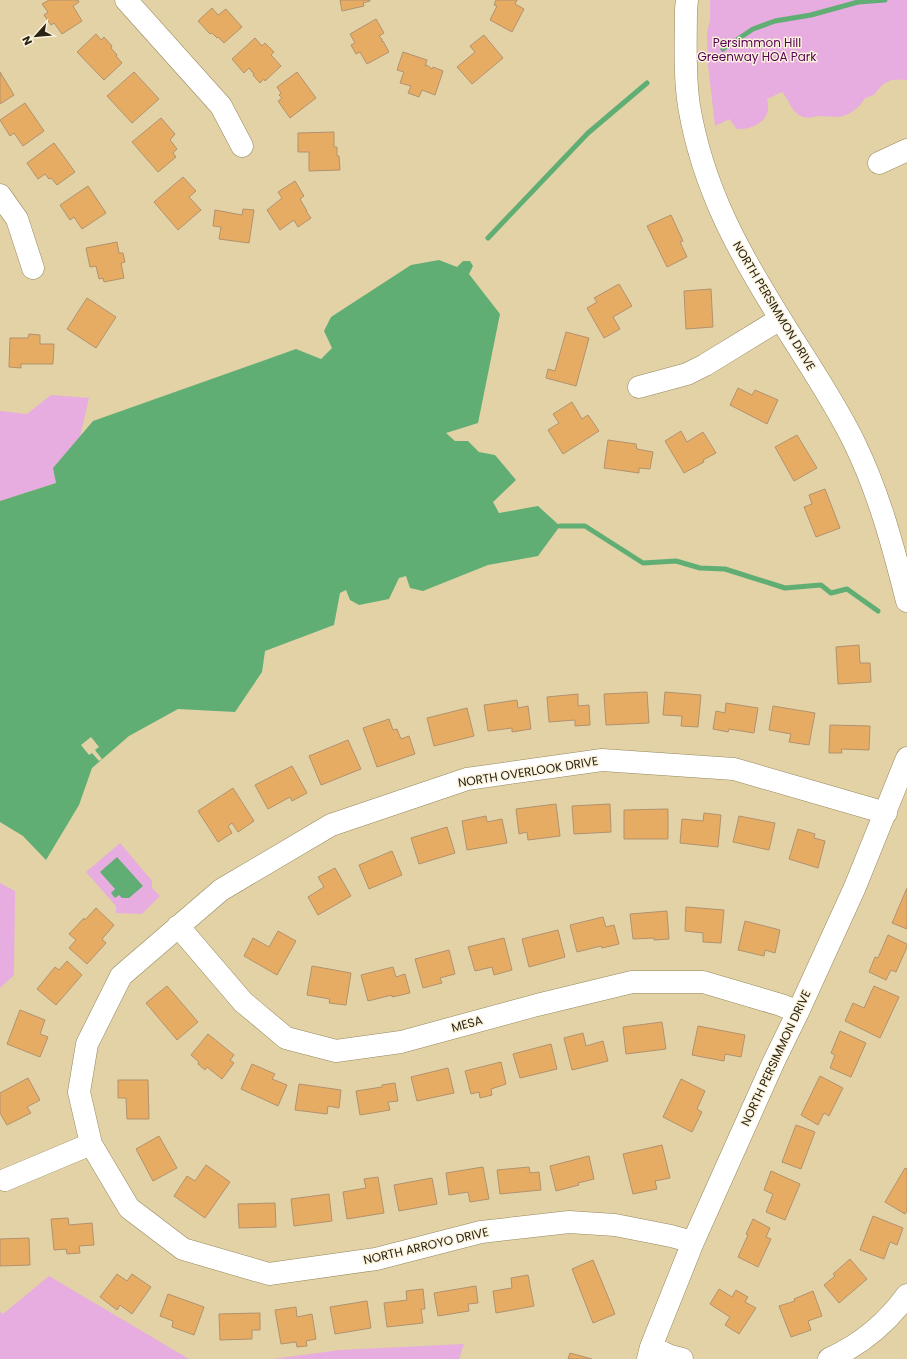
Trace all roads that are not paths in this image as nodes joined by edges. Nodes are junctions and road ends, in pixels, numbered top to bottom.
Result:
1 (126, 0) edge
2 (687, 0) edge
3 (242, 146) dead end
4 (907, 150) edge
5 (879, 163) dead end
6 (0, 195) edge
7 (33, 268) dead end
8 (780, 319) junction
9 (639, 387) dead end
10 (907, 601) edge
11 (907, 758) edge
12 (886, 813) junction
13 (178, 926) junction
14 (798, 1012) junction
15 (91, 1144) junction
16 (5, 1180) dead end
17 (693, 1242) junction
18 (907, 1295) edge
19 (649, 1353) edge
20 (682, 1359) edge
21 (829, 1359) edge

1 - 3 street
2 - 8 street, NORTH PERSIMMON DRIVE
4 - 5 street
6 - 7 street
8 - 9 street
8 - 10 street, NORTH PERSIMMON DRIVE
11 - 12 street, NORTH PERSIMMON DRIVE
12 - 13 street, NORTH OVERLOOK DRIVE
12 - 14 street, NORTH PERSIMMON DRIVE
13 - 14 street, MESA
13 - 15 street, NORTH ARROYO DRIVE
14 - 17 street, NORTH PERSIMMON DRIVE
15 - 16 street
15 - 17 street, NORTH ARROYO DRIVE
17 - 19 street, NORTH PERSIMMON DRIVE
18 - 21 street
19 - 20 street

